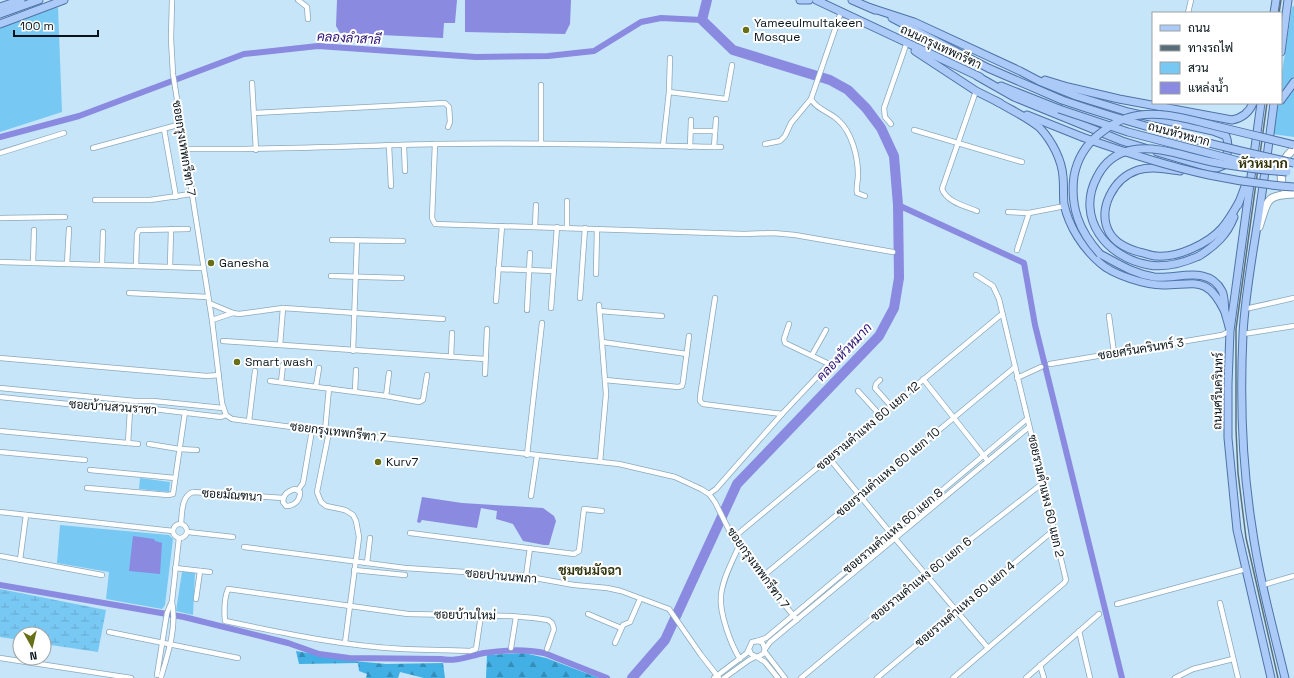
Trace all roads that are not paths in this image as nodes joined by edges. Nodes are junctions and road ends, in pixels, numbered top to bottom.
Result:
1 (21, 0) edge
2 (39, 0) edge
3 (64, 0) edge
4 (172, 0) edge
5 (298, 0) edge
6 (800, 0) edge
7 (809, 0) edge
8 (816, 0) edge
9 (852, 0) edge
10 (1191, 0) edge
11 (1276, 0) edge
12 (1288, 0) edge
13 (0, 8) edge
14 (871, 8) junction
15 (841, 12) junction
16 (1188, 12) edge
17 (1274, 12) edge
18 (0, 14) edge
19 (308, 19) dead end
20 (0, 24) edge
21 (894, 37) junction
22 (906, 45) junction
23 (1282, 45) edge
24 (670, 58) dead end
25 (732, 65) dead end
26 (1020, 71) junction
27 (978, 76) junction
28 (1294, 82) edge
29 (252, 83) dead end
30 (541, 85) dead end
31 (976, 91) junction
32 (670, 92) junction
33 (811, 99) junction
34 (1282, 99) edge
35 (1062, 100) joint
36 (996, 101) junction
37 (1152, 103) edge
38 (1252, 104) edge
39 (1261, 104) edge
40 (1274, 104) edge
41 (1278, 104) edge
42 (1160, 105) edge
43 (1059, 109) joint
44 (254, 113) junction
45 (1273, 114) junction
46 (716, 119) dead end
47 (691, 120) dead end
48 (181, 124) junction
49 (891, 124) dead end
50 (448, 127) dead end
51 (164, 129) junction
52 (914, 130) dead end
53 (691, 131) junction
54 (715, 131) junction
55 (64, 133) dead end
56 (958, 142) junction
57 (435, 144) junction
58 (541, 144) junction
59 (765, 144) dead end
60 (1294, 145) edge
61 (389, 146) junction
62 (404, 146) junction
63 (663, 146) junction
64 (690, 147) junction
65 (714, 147) junction
66 (721, 147) dead end
67 (93, 148) dead end
68 (184, 149) junction
69 (1294, 149) edge
70 (256, 150) junction
71 (0, 154) edge
72 (1022, 162) dead end
73 (1294, 163) edge
74 (405, 172) dead end
75 (1251, 172) junction
76 (1291, 173) edge
77 (1208, 175) junction
78 (391, 186) dead end
79 (1294, 187) edge
80 (191, 194) junction
81 (1294, 194) edge
82 (865, 196) dead end
83 (176, 197) junction
84 (95, 200) dead end
85 (567, 201) dead end
86 (1239, 202) junction
87 (536, 205) dead end
88 (1065, 206) junction
89 (977, 211) dead end
90 (1008, 212) dead end
91 (1029, 213) junction
92 (65, 217) dead end
93 (0, 218) edge
94 (502, 226) junction
95 (535, 227) junction
96 (557, 227) junction
97 (567, 228) junction
98 (585, 228) junction
99 (171, 229) junction
100 (188, 229) dead end
101 (597, 229) junction
102 (34, 230) dead end
103 (69, 230) dead end
104 (103, 232) dead end
105 (332, 240) dead end
106 (357, 240) junction
107 (1255, 240) junction
108 (403, 241) dead end
109 (1017, 250) dead end
110 (893, 252) dead end
111 (530, 253) dead end
112 (0, 262) edge
113 (34, 263) junction
114 (67, 264) junction
115 (102, 265) junction
116 (136, 266) junction
117 (170, 267) junction
118 (203, 268) junction
119 (498, 269) junction
120 (529, 270) junction
121 (554, 271) junction
122 (596, 274) dead end
123 (976, 275) dead end
124 (331, 276) dead end
125 (356, 276) junction
126 (402, 278) dead end
127 (129, 294) dead end
128 (580, 298) dead end
129 (715, 298) dead end
130 (1294, 298) edge
131 (208, 300) junction
132 (496, 301) dead end
133 (600, 305) dead end
134 (283, 308) junction
135 (552, 308) dead end
136 (1245, 309) junction
137 (527, 310) dead end
138 (600, 311) junction
139 (1225, 312) junction
140 (233, 313) junction
141 (354, 313) junction
142 (1002, 314) junction
143 (662, 316) dead end
144 (1109, 316) dead end
145 (443, 319) dead end
146 (212, 320) junction
147 (542, 323) dead end
148 (788, 324) dead end
149 (1294, 326) edge
150 (487, 329) dead end
151 (826, 330) dead end
152 (1230, 331) junction
153 (452, 333) dead end
154 (1243, 334) junction
155 (689, 336) dead end
156 (222, 341) dead end
157 (602, 342) junction
158 (280, 345) junction
159 (353, 350) junction
160 (1114, 353) junction
161 (687, 354) junction
162 (812, 355) junction
163 (451, 357) junction
164 (0, 358) edge
165 (486, 359) junction
166 (1050, 364) dead end
167 (283, 365) dead end
168 (1015, 367) junction
169 (1041, 367) dead end
170 (319, 368) dead end
171 (356, 370) dead end
172 (255, 371) dead end
173 (389, 373) dead end
174 (485, 374) dead end
175 (218, 375) junction
176 (428, 375) dead end
177 (1017, 378) junction
178 (605, 380) junction
179 (880, 380) dead end
180 (923, 380) junction
181 (270, 381) dead end
182 (281, 382) junction
183 (316, 386) junction
184 (0, 388) edge
185 (330, 388) junction
186 (858, 390) dead end
187 (355, 391) junction
188 (386, 396) junction
189 (0, 397) edge
190 (891, 406) junction
191 (223, 408) junction
192 (130, 410) junction
193 (185, 412) junction
194 (782, 414) junction
195 (226, 415) junction
196 (880, 415) junction
197 (953, 418) junction
198 (1027, 419) junction
199 (249, 421) junction
200 (1029, 428) junction
201 (312, 430) junction
202 (0, 431) edge
203 (327, 432) junction
204 (128, 443) junction
205 (138, 444) dead end
206 (149, 444) dead end
207 (179, 449) junction
208 (197, 450) dead end
209 (0, 452) edge
210 (527, 455) junction
211 (537, 456) junction
212 (984, 456) junction
213 (830, 458) junction
214 (85, 460) dead end
215 (600, 462) junction
216 (988, 462) junction
217 (90, 470) dead end
218 (175, 478) junction
219 (1043, 483) junction
220 (87, 488) dead end
221 (298, 490) junction
222 (710, 494) junction
223 (938, 494) junction
224 (860, 495) junction
225 (531, 496) dead end
226 (283, 498) junction
227 (943, 499) junction
228 (602, 511) dead end
229 (0, 512) edge
230 (26, 515) junction
231 (181, 524) junction
232 (1252, 528) junction
233 (1054, 530) junction
234 (1237, 530) junction
235 (173, 531) junction
236 (188, 532) junction
237 (410, 533) dead end
238 (891, 533) junction
239 (233, 537) dead end
240 (179, 538) junction
241 (370, 538) dead end
242 (733, 538) junction
243 (895, 539) junction
244 (739, 546) junction
245 (244, 547) dead end
246 (530, 548) junction
247 (0, 556) edge
248 (20, 560) junction
249 (355, 562) junction
250 (368, 563) junction
251 (175, 568) junction
252 (1246, 569) junction
253 (354, 570) junction
254 (200, 571) junction
255 (210, 572) dead end
256 (926, 574) junction
257 (102, 575) dead end
258 (405, 575) dead end
259 (526, 576) junction
260 (839, 576) junction
261 (1294, 576) edge
262 (762, 578) junction
263 (844, 581) junction
264 (1263, 585) junction
265 (196, 599) dead end
266 (640, 599) junction
267 (172, 601) junction
268 (1220, 603) dead end
269 (1117, 604) dead end
270 (350, 606) junction
271 (957, 611) junction
272 (588, 614) dead end
273 (1099, 614) dead end
274 (481, 615) junction
275 (516, 616) junction
276 (792, 616) junction
277 (796, 620) junction
278 (621, 628) junction
279 (1079, 631) junction
280 (109, 632) dead end
281 (757, 641) junction
282 (163, 642) junction
283 (170, 643) junction
284 (345, 643) junction
285 (616, 643) dead end
286 (511, 648) dead end
287 (988, 648) junction
288 (547, 649) dead end
289 (749, 649) junction
290 (765, 651) junction
291 (756, 657) junction
292 (0, 658) edge
293 (238, 658) dead end
294 (740, 659) junction
295 (1233, 659) junction
296 (1040, 665) junction
297 (158, 677) edge
298 (717, 677) edge
299 (131, 678) edge
300 (724, 678) edge
301 (778, 678) edge
302 (785, 678) edge
303 (801, 678) edge
304 (877, 678) edge
305 (953, 678) edge
306 (1026, 678) edge
307 (1044, 678) edge
308 (1090, 678) edge
309 (1175, 678) edge
310 (1238, 678) edge
311 (1271, 678) edge
312 (1285, 678) edge

1 - 13 main road
2 - 18 main road
3 - 20 main road
4 - 48 street, ซอยกรุงเทพกรีฑา 7
5 - 19 street
6 - 7 main road
8 - 15 main road, ถนนกรุงเทพกรีฑา
9 - 14 main road, ถนนกรุงเทพกรีฑา
10 - 16 street
11 - 17 main road
12 - 23 main road
14 - 26 main road
14 - 35 main road, ถนนกรุงเทพกรีฑา
15 - 21 main road, ถนนกรุงเทพกรีฑา
15 - 33 street
21 - 22 main road
21 - 27 main road, ถนนกรุงเทพกรีฑา
22 - 31 main road
22 - 49 street
24 - 32 street
25 - 32 street
26 - 27 main road
26 - 37 main road
27 - 43 main road, ถนนกรุงเทพกรีฑา
28 - 34 main road
29 - 44 street
30 - 58 street
31 - 36 main road
31 - 56 street
32 - 63 street
33 - 59 street
33 - 82 street
35 - 73 main road, ถนนหัวหมาก, bridge
36 - 77 main road, bridge
36 - 88 main road
38 - 42 main road
39 - 75 main road, ถนนศรีนครินทร์
40 - 45 main road, ถนนศรีนครินทร์
41 - 45 main road
43 - 76 main road, ถนนหัวหมาก, bridge
44 - 50 street
44 - 70 street
45 - 107 main road, ถนนศรีนครินทร์
46 - 54 street
47 - 53 street
48 - 51 street
48 - 68 street, ซอยกรุงเทพกรีฑา 7
51 - 67 street
51 - 83 street
52 - 56 street
53 - 54 street
53 - 64 street
54 - 65 street
55 - 71 street
56 - 72 street
56 - 89 street
57 - 58 street
57 - 62 street
57 - 94 street
58 - 63 street
60 - 139 main road, bridge
61 - 62 street
61 - 70 street
61 - 78 street
62 - 74 street
63 - 64 street
64 - 65 street
65 - 66 street
68 - 70 street
68 - 80 street, ซอยกรุงเทพกรีฑา 7
69 - 81 main road
75 - 86 main road
75 - 152 main road, ถนนศรีนครินทร์
76 - 86 main road, bridge
77 - 79 main road, bridge
77 - 86 main road, bridge
80 - 83 street
80 - 118 street, ซอยกรุงเทพกรีฑา 7
81 - 107 main road
83 - 84 street
85 - 97 street
87 - 95 street
88 - 91 street
88 - 139 main road
90 - 91 street
91 - 109 street
92 - 93 street
94 - 95 street
94 - 119 street
95 - 96 street
96 - 97 street
96 - 121 street
97 - 98 street
98 - 101 street
98 - 128 street
99 - 100 street
99 - 116 street
99 - 117 street
101 - 110 street
101 - 122 street
102 - 113 street
103 - 114 street
104 - 115 street
105 - 106 street
106 - 108 street
106 - 125 street
107 - 136 main road, ถนนศรีนครินทร์
111 - 120 street
112 - 113 street
113 - 114 street
114 - 115 street
115 - 116 street
116 - 117 street
117 - 118 street
118 - 131 street, ซอยกรุงเทพกรีฑา 7
119 - 120 street
119 - 132 street
120 - 121 street
120 - 137 street
121 - 135 street
123 - 142 street, ซอยรามคำแหง 60 แยก 2
124 - 125 street
125 - 126 street
125 - 141 street
127 - 131 street
129 - 194 street
130 - 136 street
131 - 140 street
131 - 146 street, ซอยกรุงเทพกรีฑา 7
133 - 138 street
134 - 140 street
134 - 141 street
134 - 158 street
136 - 154 main road, ถนนศรีนครินทร์
138 - 143 street
138 - 157 street
139 - 152 main road
140 - 146 street
141 - 145 street
141 - 159 street
142 - 168 street, ซอยรามคำแหง 60 แยก 2
142 - 180 street, ซอยรามคำแหง 60 แยก 12
144 - 160 street
146 - 175 street, ซอยกรุงเทพกรีฑา 7
147 - 210 street
148 - 162 street
149 - 154 street
150 - 165 street
151 - 162 street
152 - 160 street, ซอยศรีนครินทร์ 3
152 - 234 main road, ถนนศรีนครินทร์
153 - 163 street
154 - 232 main road, ถนนศรีนครินทร์
155 - 161 street
156 - 158 street
157 - 161 street
157 - 178 street
158 - 159 street
159 - 163 street
160 - 166 street, ซอยศรีนครินทร์ 3
161 - 178 street
162 - 194 street
163 - 165 street
164 - 175 street
165 - 174 street
167 - 182 street
168 - 177 street, ซอยรามคำแหง 60 แยก 2
168 - 197 street, ซอยรามคำแหง 60 แยก 10
169 - 177 street
170 - 183 street
171 - 187 street
172 - 199 street
173 - 188 street
175 - 191 street, ซอยกรุงเทพกรีฑา 7
176 - 188 street
177 - 198 street, ซอยรามคำแหง 60 แยก 2
178 - 215 street
179 - 190 street
180 - 190 street, ซอยรามคำแหง 60 แยก 12
180 - 197 street
181 - 182 street
182 - 183 street
183 - 185 street
184 - 191 street
185 - 187 street
185 - 203 street
186 - 196 street
187 - 188 street
189 - 192 street, ซอยบ้านสวนราชา
190 - 196 street, ซอยรามคำแหง 60 แยก 12
191 - 195 street, ซอยกรุงเทพกรีฑา 7
192 - 193 street, ซอยบ้านสวนราชา
192 - 204 street
193 - 195 street, ซอยบ้านสวนราชา
193 - 207 street
194 - 222 street
195 - 199 street, ซอยกรุงเทพกรีฑา 7
196 - 213 street, ซอยรามคำแหง 60 แยก 12
197 - 212 street
197 - 224 street, ซอยรามคำแหง 60 แยก 10
198 - 200 street, ซอยรามคำแหง 60 แยก 2
198 - 212 street, ซอยรามคำแหง 60 แยก 8
199 - 201 street, ซอยกรุงเทพกรีฑา 7
200 - 216 street, ซอยรามคำแหง 60 แยก 8
200 - 219 street, ซอยรามคำแหง 60 แยก 2
201 - 203 street, ซอยกรุงเทพกรีฑา 7
201 - 221 street
202 - 204 street
203 - 210 street, ซอยกรุงเทพกรีฑา 7
203 - 249 street
204 - 205 street
206 - 207 street
207 - 208 street
207 - 218 street
209 - 214 street
210 - 211 street, ซอยกรุงเทพกรีฑา 7
211 - 215 street, ซอยกรุงเทพกรีฑา 7
211 - 225 street
212 - 216 street
212 - 223 street, ซอยรามคำแหง 60 แยก 8
213 - 224 street
213 - 242 street, ซอยรามคำแหง 60 แยก 12
215 - 222 street, ซอยกรุงเทพกรีฑา 7
216 - 227 street, ซอยรามคำแหง 60 แยก 8
217 - 218 street
218 - 220 street
219 - 233 street, ซอยรามคำแหง 60 แยก 2
219 - 256 street, ซอยรามคำแหง 60 แยก 6
221 - 226 street
221 - 226 street, ซอยมัณฑนา
222 - 242 street, ซอยกรุงเทพกรีฑา 7
223 - 227 street
223 - 238 street, ซอยรามคำแหง 60 แยก 8
224 - 238 street
224 - 262 street, ซอยรามคำแหง 60 แยก 10
226 - 231 street, ซอยมัณฑนา
227 - 243 street, ซอยรามคำแหง 60 แยก 8
228 - 246 street
229 - 230 street
230 - 235 street
230 - 248 street
231 - 235 street
231 - 236 street
232 - 234 main road
232 - 264 main road, ถนนศรีนครินทร์
233 - 271 street, ซอยรามคำแหง 60 แยก 4
233 - 287 street, ซอยรามคำแหง 60 แยก 2
234 - 252 main road, ถนนศรีนครินทร์
235 - 240 street
236 - 239 street
236 - 240 street
237 - 246 street
238 - 243 street
238 - 260 street, ซอยรามคำแหง 60 แยก 8
240 - 251 street
241 - 250 street
242 - 244 street, ซอยกรุงเทพกรีฑา 7
243 - 256 street
243 - 263 street, ซอยรามคำแหง 60 แยก 8
244 - 262 street, ซอยกรุงเทพกรีฑา 7
244 - 294 street
245 - 249 street, ซอยปานนพภา
246 - 259 street
247 - 248 street
248 - 257 street
249 - 250 street, ซอยปานนพภา
249 - 253 street
250 - 259 street, ซอยปานนพภา
251 - 254 street
251 - 267 street
252 - 269 street
252 - 311 main road, ถนนศรีนครินทร์
253 - 258 street
253 - 270 street
254 - 255 street
254 - 265 street
256 - 271 street
256 - 303 street, ซอยรามคำแหง 60 แยก 6
259 - 266 street, ซอยปานนพภา
260 - 263 street
260 - 276 street, ซอยรามคำแหง 60 แยก 8
261 - 264 street
262 - 276 street, ซอยกรุงเทพกรีฑา 7
263 - 277 street, ซอยรามคำแหง 60 แยก 8
264 - 312 main road, ถนนศรีนครินทร์
266 - 278 street
266 - 298 street, ซอยปานนพภา
267 - 282 street
267 - 283 street
268 - 295 street
270 - 274 street, ซอยบ้านใหม่
270 - 284 street
270 - 284 street, ซอยบ้านใหม่
271 - 287 street
271 - 304 street, ซอยรามคำแหง 60 แยก 4
272 - 278 street
273 - 279 street
274 - 275 street, ซอยบ้านใหม่
274 - 284 street
275 - 286 street
275 - 288 street, ซอยบ้านใหม่
276 - 277 street, ซอยกรุงเทพกรีฑา 7
276 - 281 street, ซอยรามคำแหง 60 แยก 8
277 - 290 street, ซอยรามคำแหง 60 แยก 8
278 - 285 street
279 - 296 street
279 - 308 street
280 - 282 street
281 - 289 street
281 - 290 street
282 - 283 street
282 - 297 street
283 - 293 street
283 - 297 street
287 - 305 street, ซอยรามคำแหง 60 แยก 2
289 - 291 street
289 - 294 street
290 - 291 street
290 - 302 street
291 - 300 street
291 - 301 street
292 - 299 street
294 - 298 street
295 - 309 street
295 - 310 street
296 - 306 street
296 - 307 street

